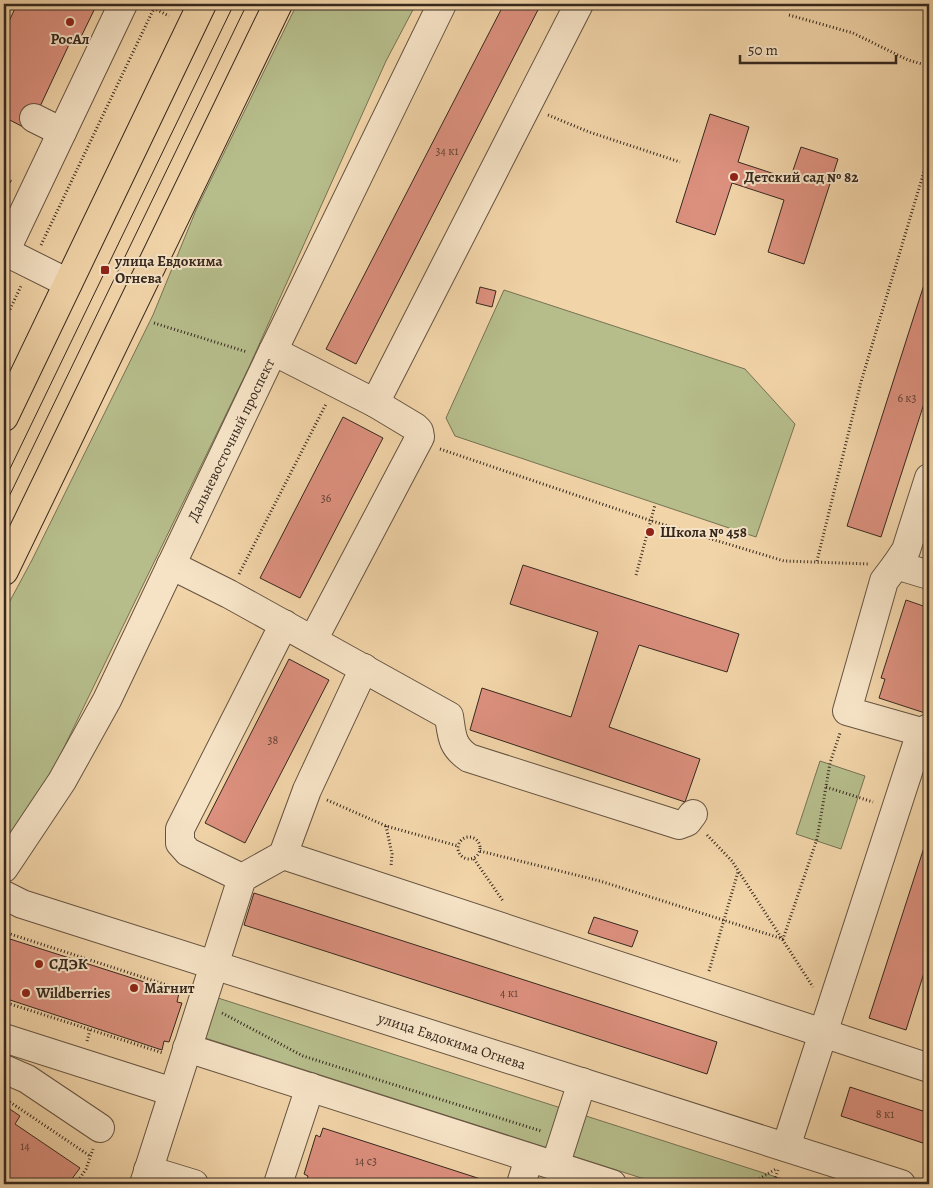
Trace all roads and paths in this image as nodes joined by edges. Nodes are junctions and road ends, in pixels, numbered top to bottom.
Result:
1 (123, 4) edge
2 (144, 4) edge
3 (156, 4) edge
4 (202, 4) edge
5 (278, 4) edge
6 (442, 4) edge
7 (579, 4) edge
8 (154, 8) junction
9 (789, 15) dead end
10 (169, 16) dead end
11 (929, 66) edge
12 (527, 105) junction
13 (34, 118) dead end
14 (62, 132) junction
15 (929, 155) edge
16 (680, 162) dead end
17 (4, 252) edge
18 (31, 265) junction
19 (68, 283) junction
20 (4, 322) edge
21 (154, 323) dead end
22 (273, 351) junction
23 (245, 361) dead end
24 (337, 384) junction
25 (374, 403) junction
26 (4, 417) edge
27 (420, 437) junction
28 (929, 478) edge
29 (655, 505) dead end
30 (652, 521) junction
31 (817, 561) junction
32 (171, 565) junction
33 (896, 565) junction
34 (4, 571) edge
35 (636, 574) dead end
36 (929, 576) edge
37 (229, 594) junction
38 (284, 624) junction
39 (313, 640) junction
40 (364, 668) junction
41 (847, 711) junction
42 (925, 730) edge
43 (826, 787) junction
44 (308, 790) junction
45 (896, 809) junction
46 (690, 818) joint
47 (386, 826) junction
48 (458, 846) junction
49 (480, 851) junction
50 (283, 855) junction
51 (474, 859) junction
52 (4, 868) edge
53 (738, 872) junction
54 (242, 878) junction
55 (387, 888) junction
56 (4, 895) edge
57 (505, 905) dead end
58 (724, 919) junction
59 (4, 932) edge
60 (784, 939) junction
61 (214, 965) junction
62 (703, 993) junction
63 (203, 999) junction
64 (4, 1002) edge
65 (826, 1023) junction
66 (4, 1038) edge
67 (185, 1054) junction
68 (929, 1068) edge
69 (4, 1069) edge
70 (582, 1082) junction
71 (310, 1087) junction
72 (173, 1092) junction
73 (4, 1098) edge
74 (100, 1128) joint
75 (564, 1138) junction
76 (786, 1147) junction
77 (90, 1156) junction
78 (529, 1158) junction
79 (555, 1166) junction
80 (146, 1177) edge
81 (76, 1184) edge
82 (194, 1184) edge
83 (278, 1184) edge
84 (520, 1184) edge
85 (612, 1184) edge
86 (750, 1184) edge
87 (773, 1184) edge
88 (901, 1184) edge

1 - 14 street
2 - 8 path
3 - 8 path
4 - 19 main road
5 - 34 main road
6 - 22 street, Дальневосточный проспект
7 - 12 street
8 - 10 path
8 - 18 path
9 - 11 path
12 - 16 path
12 - 25 street
13 - 14 street
14 - 17 street
15 - 31 path
17 - 18 street
18 - 19 street
18 - 20 path
19 - 26 main road
21 - 23 path
22 - 24 street
22 - 32 street, Дальневосточный проспект
24 - 25 street
24 - 37 path
25 - 27 street
27 - 30 path
27 - 39 street
28 - 33 street
29 - 30 path
30 - 31 path
30 - 35 path
31 - 33 path
32 - 37 street
32 - 52 street, Дальневосточный проспект
33 - 36 street
33 - 41 street
37 - 38 street
38 - 39 street
38 - 54 street
39 - 40 street
40 - 44 street
40 - 46 street
41 - 42 street
41 - 43 path
42 - 45 street
43 - 45 path
43 - 60 path
44 - 47 path
44 - 50 street
45 - 65 street
46 - 53 path
47 - 48 path
47 - 55 path
48 - 49 path
48 - 51 path
49 - 51 path
49 - 58 path
50 - 54 street
50 - 55 street
51 - 57 path
53 - 58 path
53 - 60 path
54 - 61 street
55 - 62 street
56 - 61 street, улица Евдокима Огнева
58 - 60 path
58 - 62 path
59 - 63 path
60 - 65 path
61 - 63 street
61 - 70 street, улица Евдокима Огнева
62 - 65 street
63 - 67 street
63 - 75 path
64 - 67 path
65 - 68 street
65 - 76 street
66 - 72 street
67 - 71 street
67 - 72 street
69 - 74 street
70 - 75 street
70 - 76 street, улица Евдокима Огнева
71 - 78 street
71 - 83 street
72 - 80 street
73 - 77 path
74 - 77 path
75 - 79 street
76 - 88 street, улица Евдокима Огнева
77 - 81 path
78 - 79 street
78 - 84 street
79 - 85 street
80 - 82 street
86 - 87 path

